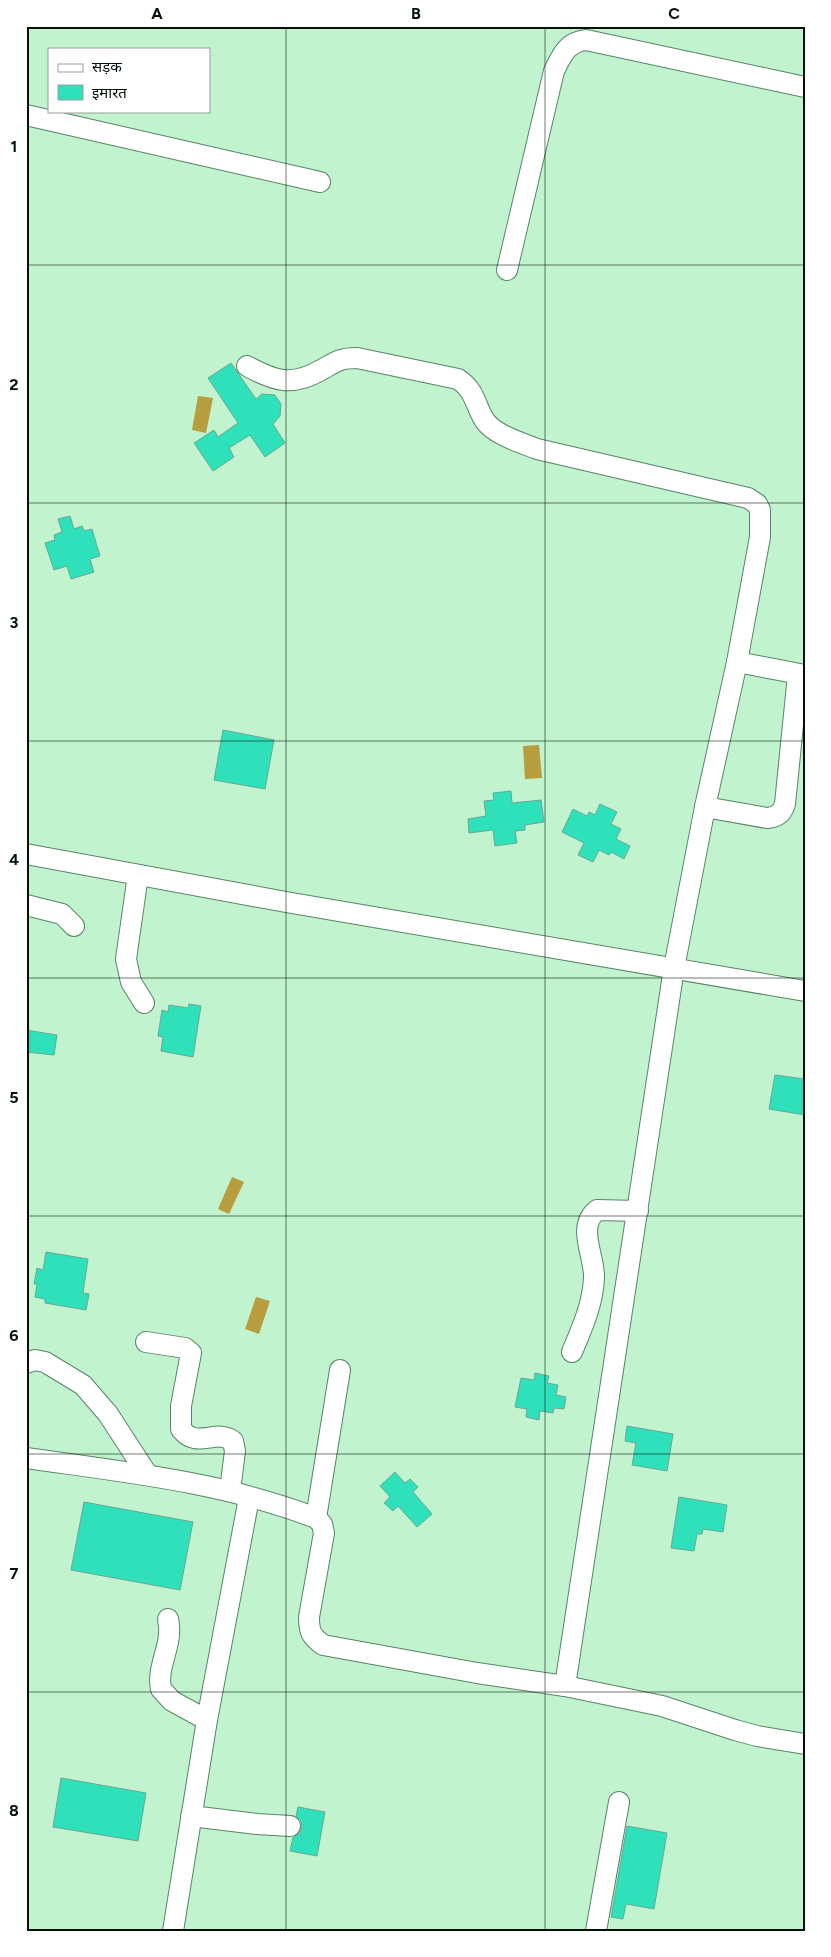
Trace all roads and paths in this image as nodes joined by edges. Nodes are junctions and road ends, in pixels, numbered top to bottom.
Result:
1 (608, 35) edge
2 (805, 87) edge
3 (26, 115) edge
4 (320, 182) dead end
5 (507, 270) dead end
6 (247, 366) dead end
7 (737, 662) junction
8 (801, 675) edge
9 (705, 807) junction
10 (26, 854) edge
11 (138, 875) junction
12 (26, 905) edge
13 (74, 926) dead end
14 (674, 968) junction
15 (805, 991) edge
16 (144, 1003) dead end
17 (638, 1211) junction
18 (146, 1342) dead end
19 (572, 1352) dead end
20 (26, 1363) edge
21 (340, 1370) dead end
22 (26, 1458) edge
23 (147, 1474) junction
24 (230, 1491) junction
25 (249, 1498) junction
26 (316, 1518) junction
27 (168, 1619) dead end
28 (565, 1686) junction
29 (207, 1720) junction
30 (805, 1744) edge
31 (619, 1802) dead end
32 (191, 1816) junction
33 (290, 1826) dead end
34 (173, 1931) edge
35 (596, 1931) edge

1 - 2 street
1 - 5 street
3 - 4 street
6 - 7 street
7 - 8 street
7 - 9 street
8 - 9 street
9 - 14 street
10 - 11 street
11 - 14 street
11 - 16 street
12 - 13 street
14 - 15 street
14 - 17 street
17 - 19 street
17 - 28 street
18 - 24 street
20 - 23 street
21 - 26 street
22 - 23 street
23 - 24 street
24 - 25 street
25 - 26 street
25 - 29 street
26 - 28 street
27 - 29 street
28 - 30 street
29 - 32 street
31 - 35 street
32 - 33 street
32 - 34 street

